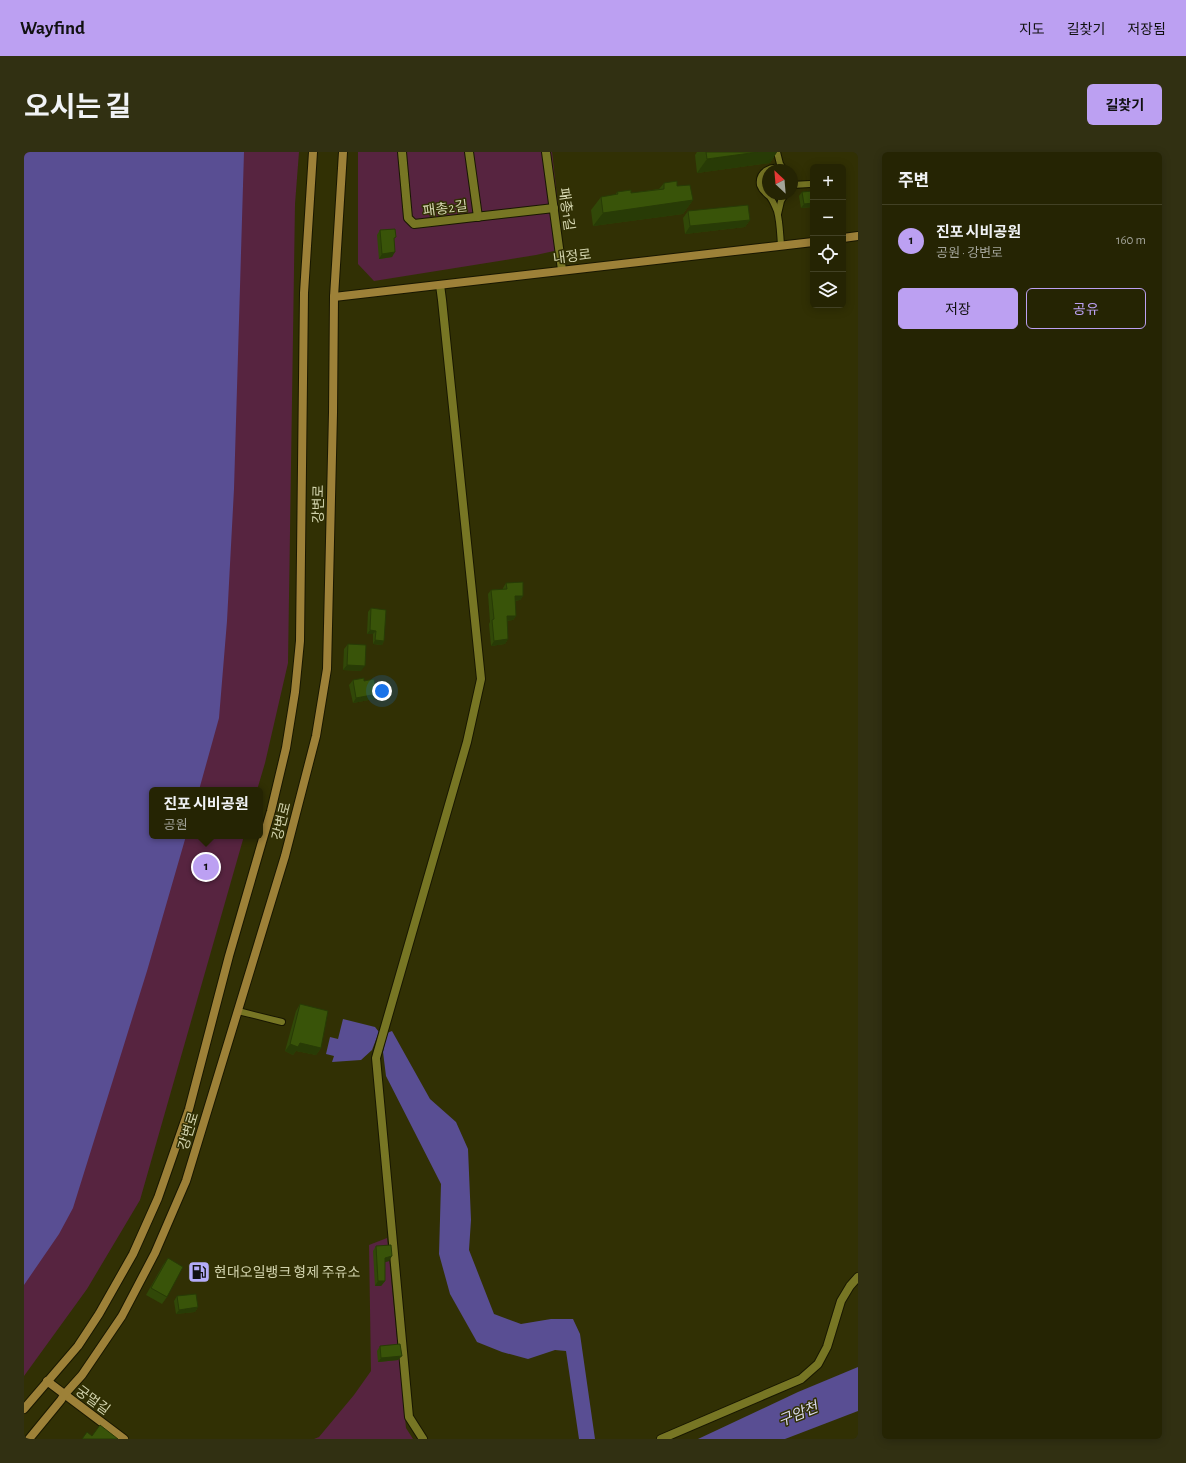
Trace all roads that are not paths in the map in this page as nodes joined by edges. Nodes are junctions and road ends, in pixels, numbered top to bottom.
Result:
1 (313, 152) edge
2 (343, 152) edge
3 (402, 152) edge
4 (470, 152) edge
5 (546, 152) edge
6 (777, 154) edge
7 (774, 164) edge
8 (781, 164) edge
9 (762, 177) edge
10 (810, 184) dead end
11 (798, 185) edge
12 (762, 188) edge
13 (772, 200) edge
14 (783, 200) edge
15 (554, 208) junction
16 (778, 216) junction
17 (478, 217) junction
18 (858, 236) edge
19 (846, 238) edge
20 (810, 242) edge
21 (781, 245) junction
22 (562, 270) junction
23 (440, 285) junction
24 (334, 297) junction
25 (263, 838) edge
26 (263, 839) edge
27 (238, 1011) junction
28 (282, 1022) dead end
29 (858, 1277) edge
30 (47, 1381) junction
31 (64, 1395) junction
32 (24, 1409) edge
33 (29, 1439) edge
34 (124, 1439) edge
35 (423, 1439) edge
36 (661, 1439) edge

1 - 25 street, 강변로
2 - 24 street, 강변로
3 - 17 street, 패총2길
4 - 17 street
5 - 15 street, 패총1길
6 - 7 lane
6 - 8 lane
9 - 12 lane
10 - 11 lane
13 - 16 lane
14 - 16 lane
15 - 17 street, 패총2길
15 - 22 street, 패총1길
16 - 21 lane
18 - 19 street
20 - 21 street, 내정로
21 - 22 street, 내정로
22 - 23 street, 내정로
23 - 24 street, 내정로
23 - 35 street
24 - 27 street, 강변로
26 - 30 street, 강변로
27 - 28 lane
27 - 31 street, 강변로
29 - 36 street
30 - 31 street, 궁멀길
30 - 32 street, 강변로
31 - 33 street, 강변로
31 - 34 street, 궁멀길

